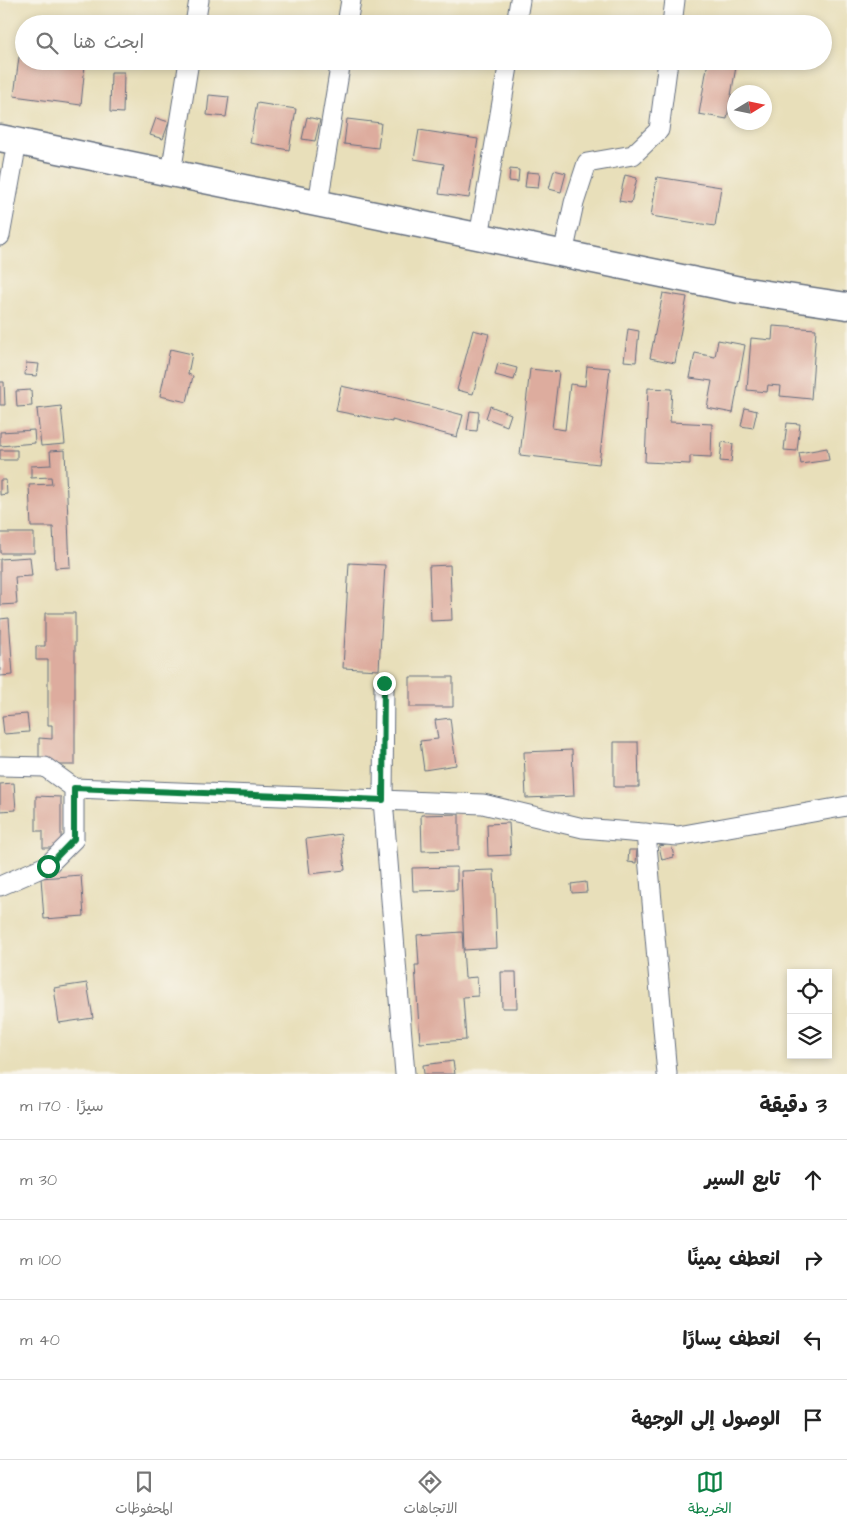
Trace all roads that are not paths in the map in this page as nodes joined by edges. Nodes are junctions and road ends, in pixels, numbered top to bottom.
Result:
1 (199, 0) edge
2 (351, 0) edge
3 (520, 0) edge
4 (675, 0) edge
5 (196, 15) edge
6 (348, 15) edge
7 (518, 15) edge
8 (673, 15) edge
9 (188, 70) edge
10 (340, 70) edge
11 (507, 70) edge
12 (667, 70) edge
13 (9, 140) edge
14 (171, 173) junction
15 (318, 203) junction
16 (0, 236) edge
17 (479, 237) junction
18 (563, 254) junction
19 (847, 306) edge
20 (384, 683) dead end
21 (0, 766) edge
22 (74, 788) junction
23 (383, 800) junction
24 (847, 806) edge
25 (646, 833) junction
26 (0, 886) edge
27 (405, 1074) edge
28 (667, 1074) edge

1 - 5 street
2 - 6 street
3 - 7 street
4 - 8 street
9 - 14 street
10 - 15 street
11 - 17 street
12 - 18 street
13 - 14 main road
13 - 16 street
14 - 15 main road
15 - 17 main road
17 - 18 main road
18 - 19 main road
20 - 23 street
21 - 22 street
22 - 23 street
22 - 26 street
23 - 25 street
23 - 27 street
24 - 25 street
25 - 28 street

